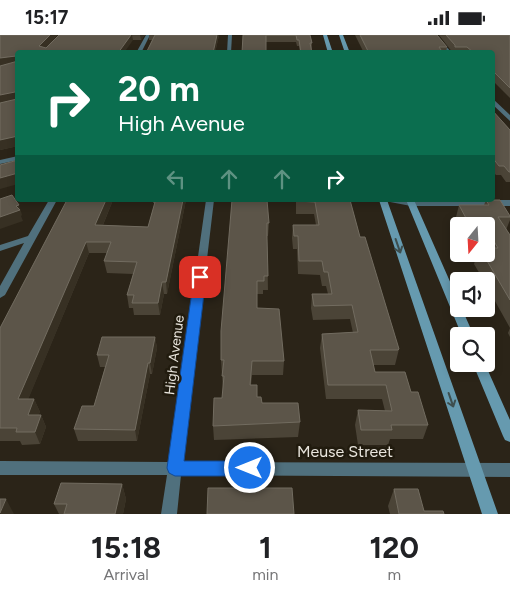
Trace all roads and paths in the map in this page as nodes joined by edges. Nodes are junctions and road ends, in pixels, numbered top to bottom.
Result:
1 (148, 35) edge
2 (230, 35) edge
3 (325, 35) edge
4 (341, 35) edge
5 (434, 35) edge
6 (140, 50) edge
7 (229, 50) edge
8 (330, 50) edge
9 (347, 50) edge
10 (447, 50) edge
11 (495, 103) edge
12 (510, 119) edge
13 (15, 158) edge
14 (0, 162) edge
15 (52, 202) edge
16 (210, 202) edge
17 (384, 202) edge
18 (410, 202) edge
19 (510, 203) edge
20 (32, 238) junction
21 (0, 248) edge
22 (0, 295) edge
23 (464, 327) edge
24 (482, 372) edge
25 (510, 436) edge
26 (0, 468) edge
27 (175, 468) junction
28 (474, 469) junction
29 (510, 470) edge
30 (169, 514) edge
31 (490, 514) edge

1 - 6 street
2 - 7 street
3 - 8 street
4 - 9 street
5 - 10 street
11 - 12 street
13 - 14 street
15 - 20 street
16 - 27 street, High Avenue
17 -> 28 street
18 - 19 street
18 - 23 street
20 - 21 street
20 - 22 street
24 - 25 street
26 - 27 street, Meuse Street
27 - 28 street, Meuse Street
27 - 30 street, High Avenue
28 - 29 street, Meuse Street
28 - 31 street

